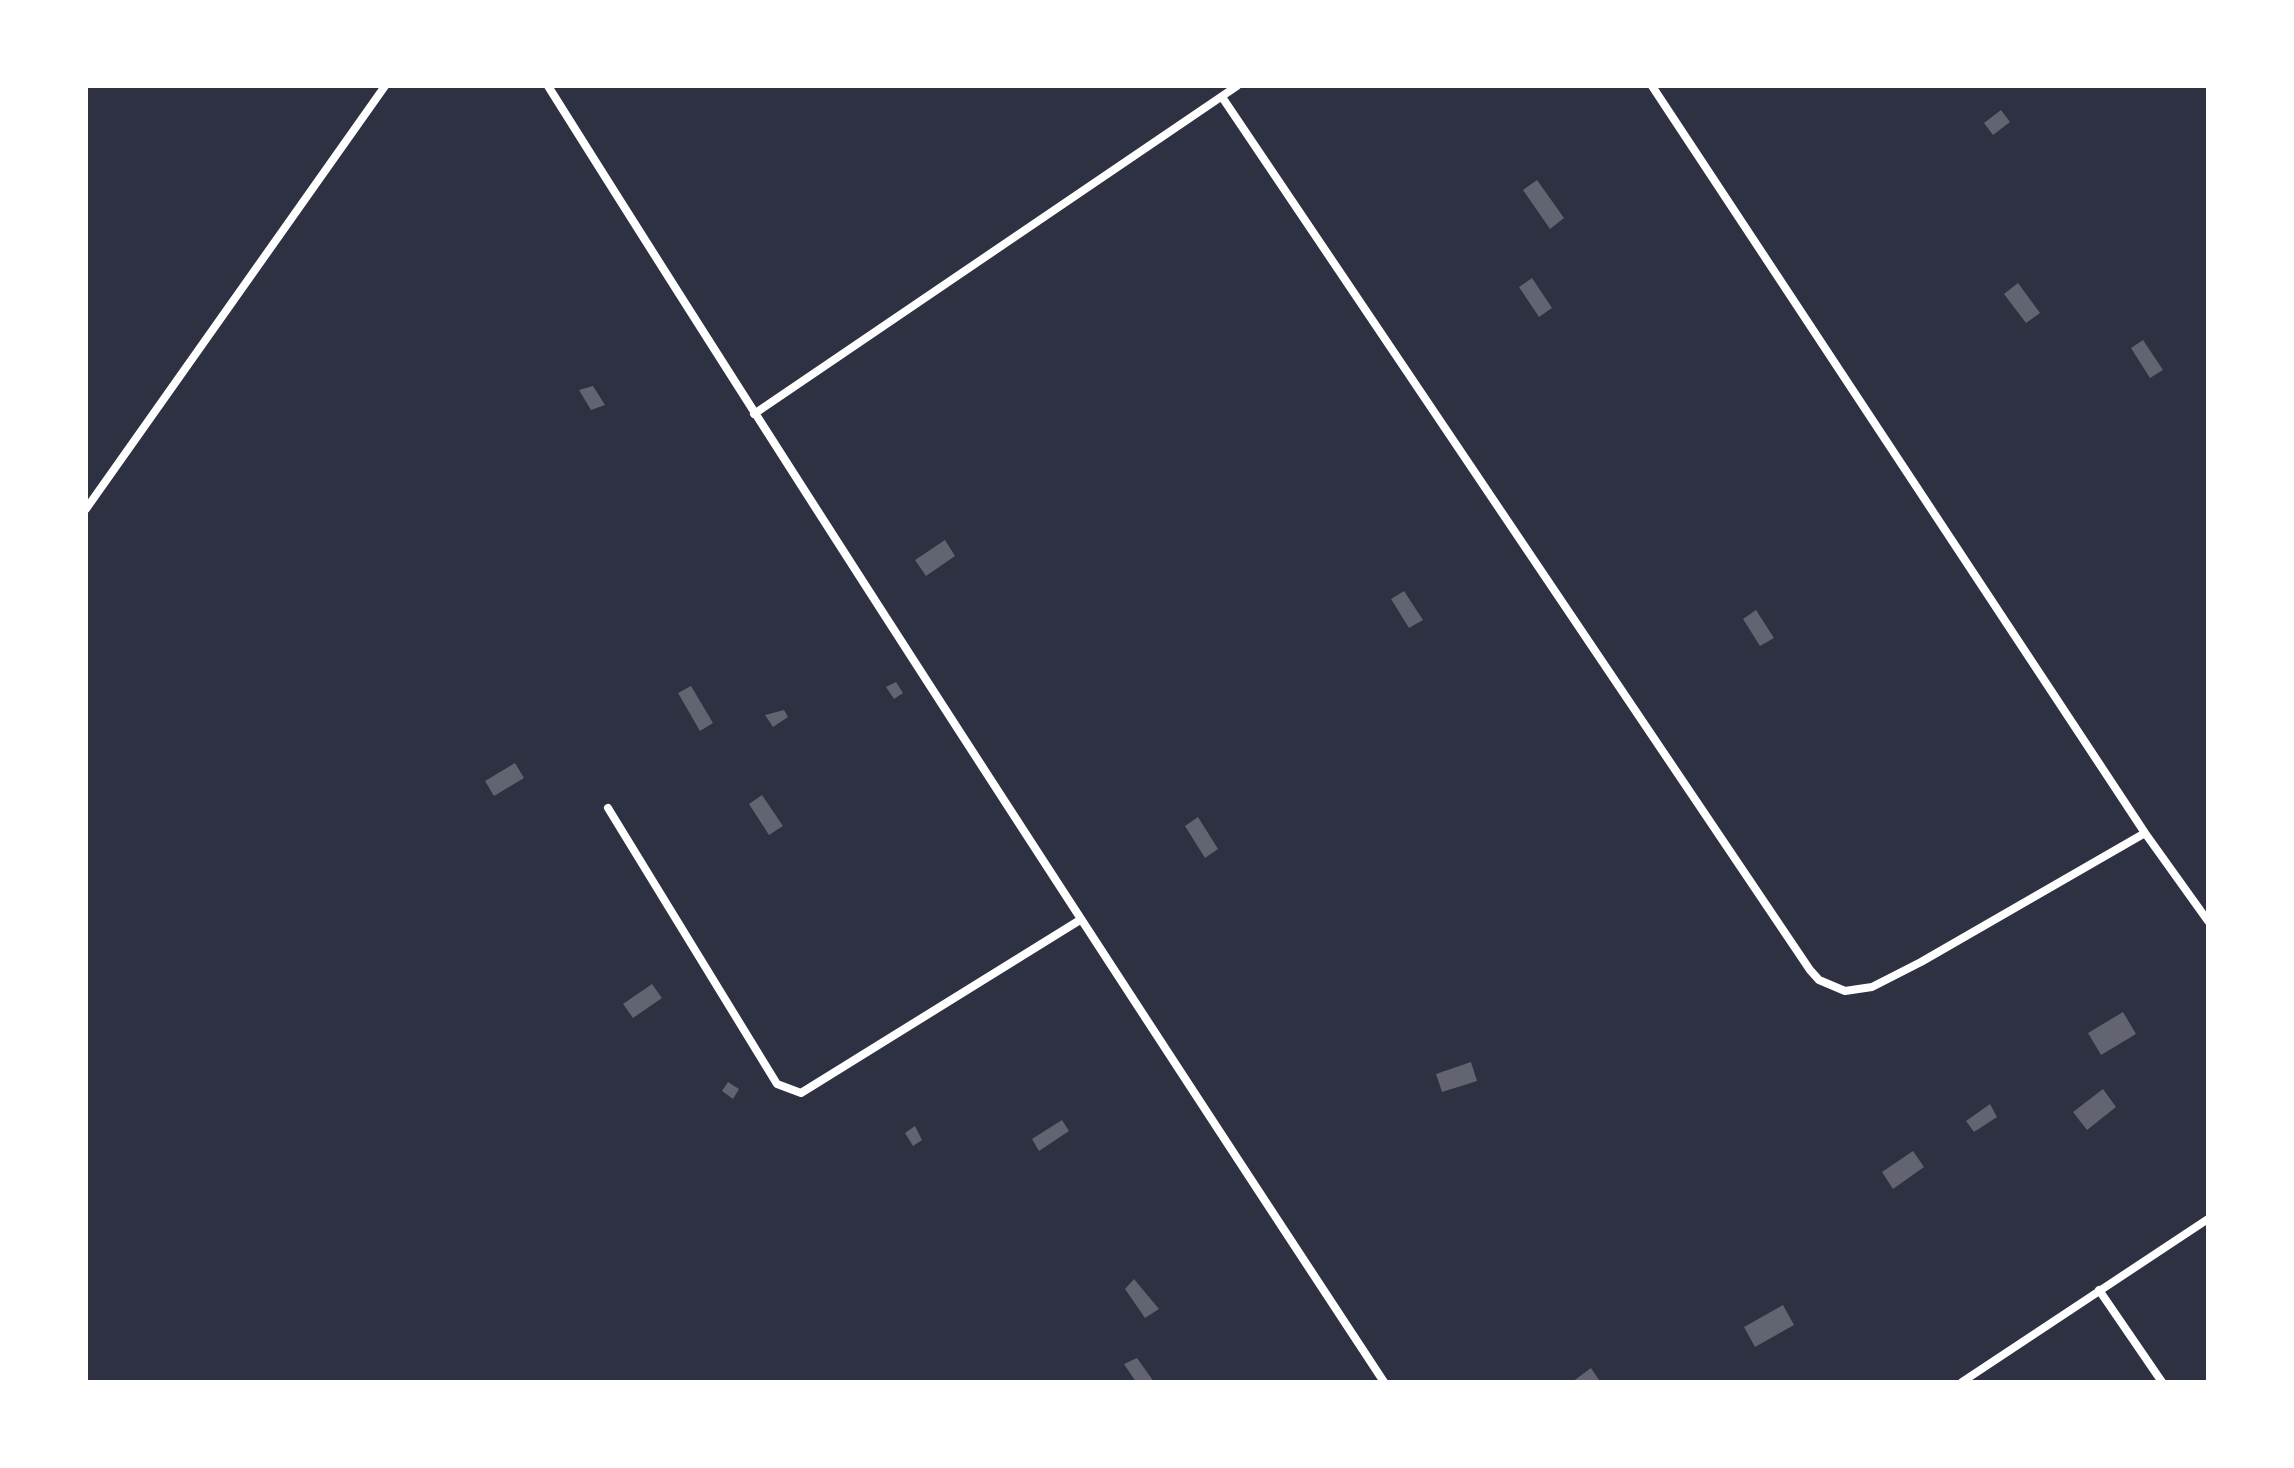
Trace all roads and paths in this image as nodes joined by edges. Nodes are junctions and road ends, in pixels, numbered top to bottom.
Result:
1 (385, 86) edge
2 (548, 86) edge
3 (1237, 86) edge
4 (1652, 86) edge
5 (1222, 97) junction
6 (754, 414) junction
7 (86, 509) edge
8 (608, 808) dead end
9 (2145, 833) junction
10 (1080, 920) junction
11 (2208, 921) edge
12 (2208, 1219) edge
13 (2099, 1290) junction
14 (1384, 1382) edge
15 (1962, 1382) edge
16 (2162, 1382) edge

1 - 7 street
2 - 6 street
3 - 5 street
4 - 9 street
5 - 6 street
5 - 9 street
6 - 10 street
8 - 10 street
9 - 11 street
10 - 14 street
12 - 13 street
13 - 15 street
13 - 16 street

